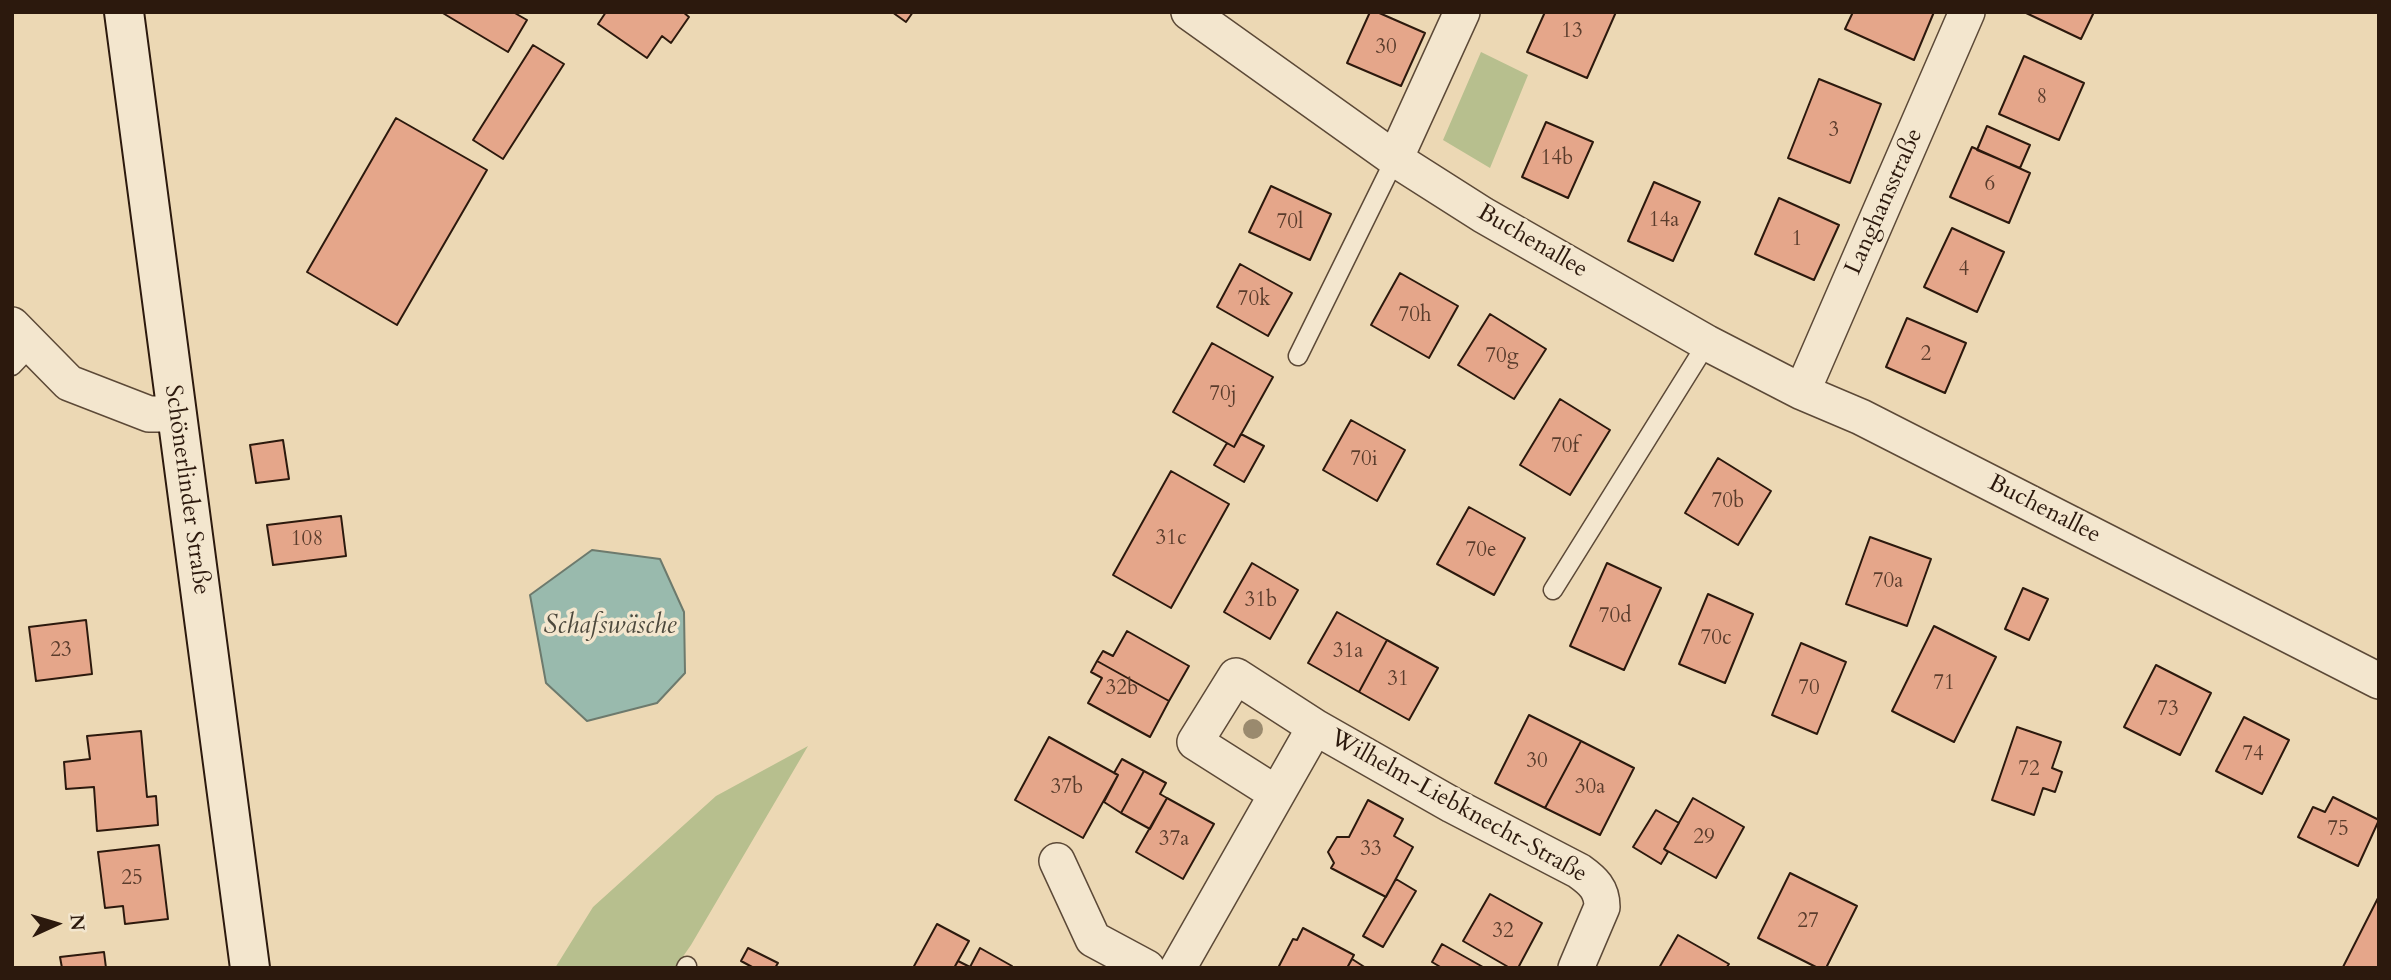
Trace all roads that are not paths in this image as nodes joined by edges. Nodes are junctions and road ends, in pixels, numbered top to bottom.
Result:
1 (124, 12) edge
2 (1189, 12) edge
3 (1462, 12) edge
4 (1968, 12) edge
5 (1395, 159) junction
6 (1707, 343) junction
7 (19, 346) edge
8 (1298, 356) dead end
9 (1802, 392) junction
10 (176, 414) junction
11 (1553, 590) dead end
12 (2379, 681) edge
13 (1315, 727) junction
14 (1278, 794) junction
15 (1058, 861) dead end
16 (250, 968) edge
17 (1147, 968) edge
18 (1178, 968) edge
19 (1576, 968) edge

1 - 10 street, Schönerlinder Straße
2 - 5 street, Buchenallee
3 - 5 street
4 - 9 street, Langhansstraße
5 - 6 street, Buchenallee
5 - 8 lane
6 - 9 street, Buchenallee
6 - 11 lane
7 - 10 street
9 - 12 street, Buchenallee
10 - 16 street, Schönerlinder Straße
13 - 14 street, Wilhelm-Liebknecht-Straße
13 - 14 street, Wilhelm-Liebknecht-Straße
13 - 19 street, Wilhelm-Liebknecht-Straße
14 - 18 street, Wilhelm-Liebknecht-Straße
15 - 17 street

